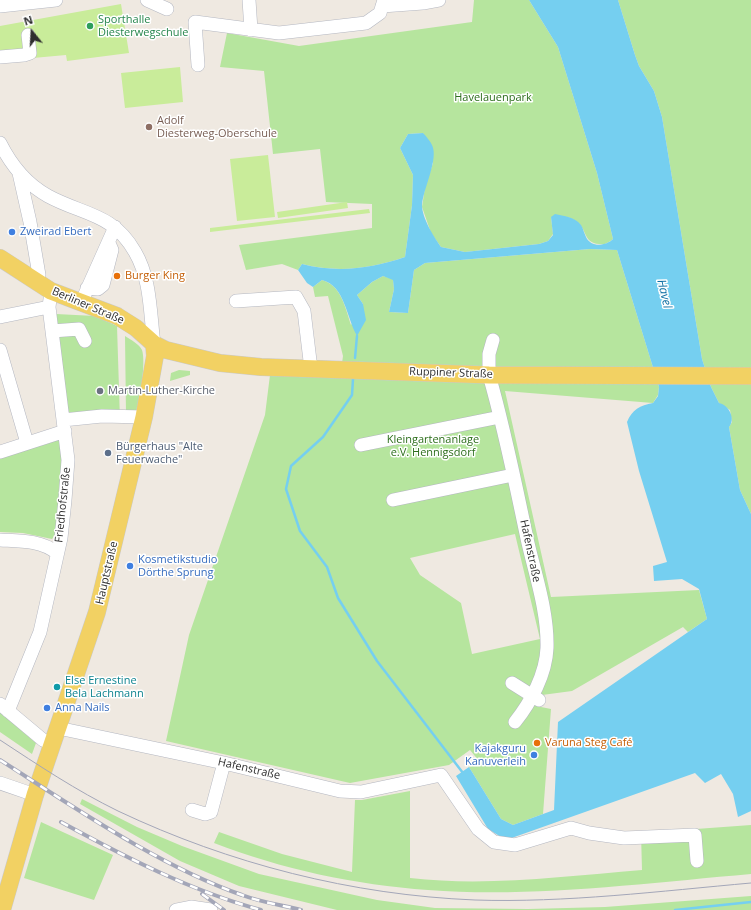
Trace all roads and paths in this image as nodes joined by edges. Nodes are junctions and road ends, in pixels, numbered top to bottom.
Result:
1 (56, 0) edge
2 (147, 0) edge
3 (249, 0) edge
4 (42, 1) edge
5 (434, 1) edge
6 (383, 3) edge
7 (0, 6) edge
8 (167, 9) dead end
9 (251, 30) junction
10 (28, 35) dead end
11 (0, 57) edge
12 (198, 65) dead end
13 (0, 143) edge
14 (19, 173) junction
15 (115, 227) junction
16 (0, 258) edge
17 (38, 269) dead end
18 (84, 296) junction
19 (50, 299) junction
20 (236, 302) dead end
21 (0, 316) edge
22 (52, 331) junction
23 (493, 340) dead end
24 (85, 341) dead end
25 (154, 344) junction
26 (0, 350) edge
27 (311, 369) junction
28 (489, 375) junction
29 (751, 376) edge
30 (500, 417) junction
31 (144, 418) junction
32 (64, 425) junction
33 (27, 443) junction
34 (361, 445) dead end
35 (0, 452) edge
36 (513, 475) junction
37 (393, 500) dead end
38 (0, 540) edge
39 (57, 553) junction
40 (512, 683) dead end
41 (536, 698) junction
42 (4, 708) edge
43 (516, 722) dead end
44 (58, 728) junction
45 (52, 744) junction
46 (224, 763) junction
47 (0, 784) edge
48 (35, 795) junction
49 (192, 810) dead end
50 (697, 861) dead end
51 (2, 910) edge
52 (176, 910) edge
53 (211, 910) edge

1 - 4 street
2 - 8 street
3 - 9 street
4 - 7 street
5 - 6 street
6 - 9 street
9 - 12 street
10 - 11 street
13 - 14 street
14 - 15 street
14 - 17 street
15 - 18 street
15 - 25 street
16 - 19 main road, Berliner Straße
18 - 19 main road, Berliner Straße
18 - 25 main road, Berliner Straße
19 - 21 street
19 - 22 street, Friedhofstraße
20 - 27 street
22 - 24 street
22 - 32 street, Friedhofstraße
23 - 28 street, Hafenstraße
25 - 27 main road, Ruppiner Straße
25 - 31 main road, Hauptstraße
26 - 33 street
27 - 28 main road, Ruppiner Straße
28 - 29 main road, Ruppiner Straße
28 - 30 street, Hafenstraße
30 - 34 street
30 - 36 street, Hafenstraße
31 - 32 street
31 - 44 main road, Hauptstraße
32 - 33 street
32 - 39 street, Friedhofstraße
33 - 35 street
36 - 37 street
36 - 41 street, Hafenstraße
38 - 39 street
39 - 42 street, Friedhofstraße
40 - 41 street
41 - 43 street, Hafenstraße
42 - 45 street
44 - 45 main road, Hauptstraße
44 - 46 street, Hafenstraße
45 - 48 main road, Hauptstraße
46 - 49 street
46 - 50 street, Hafenstraße
47 - 48 street
48 - 51 main road, Hauptstraße
52 - 53 street

